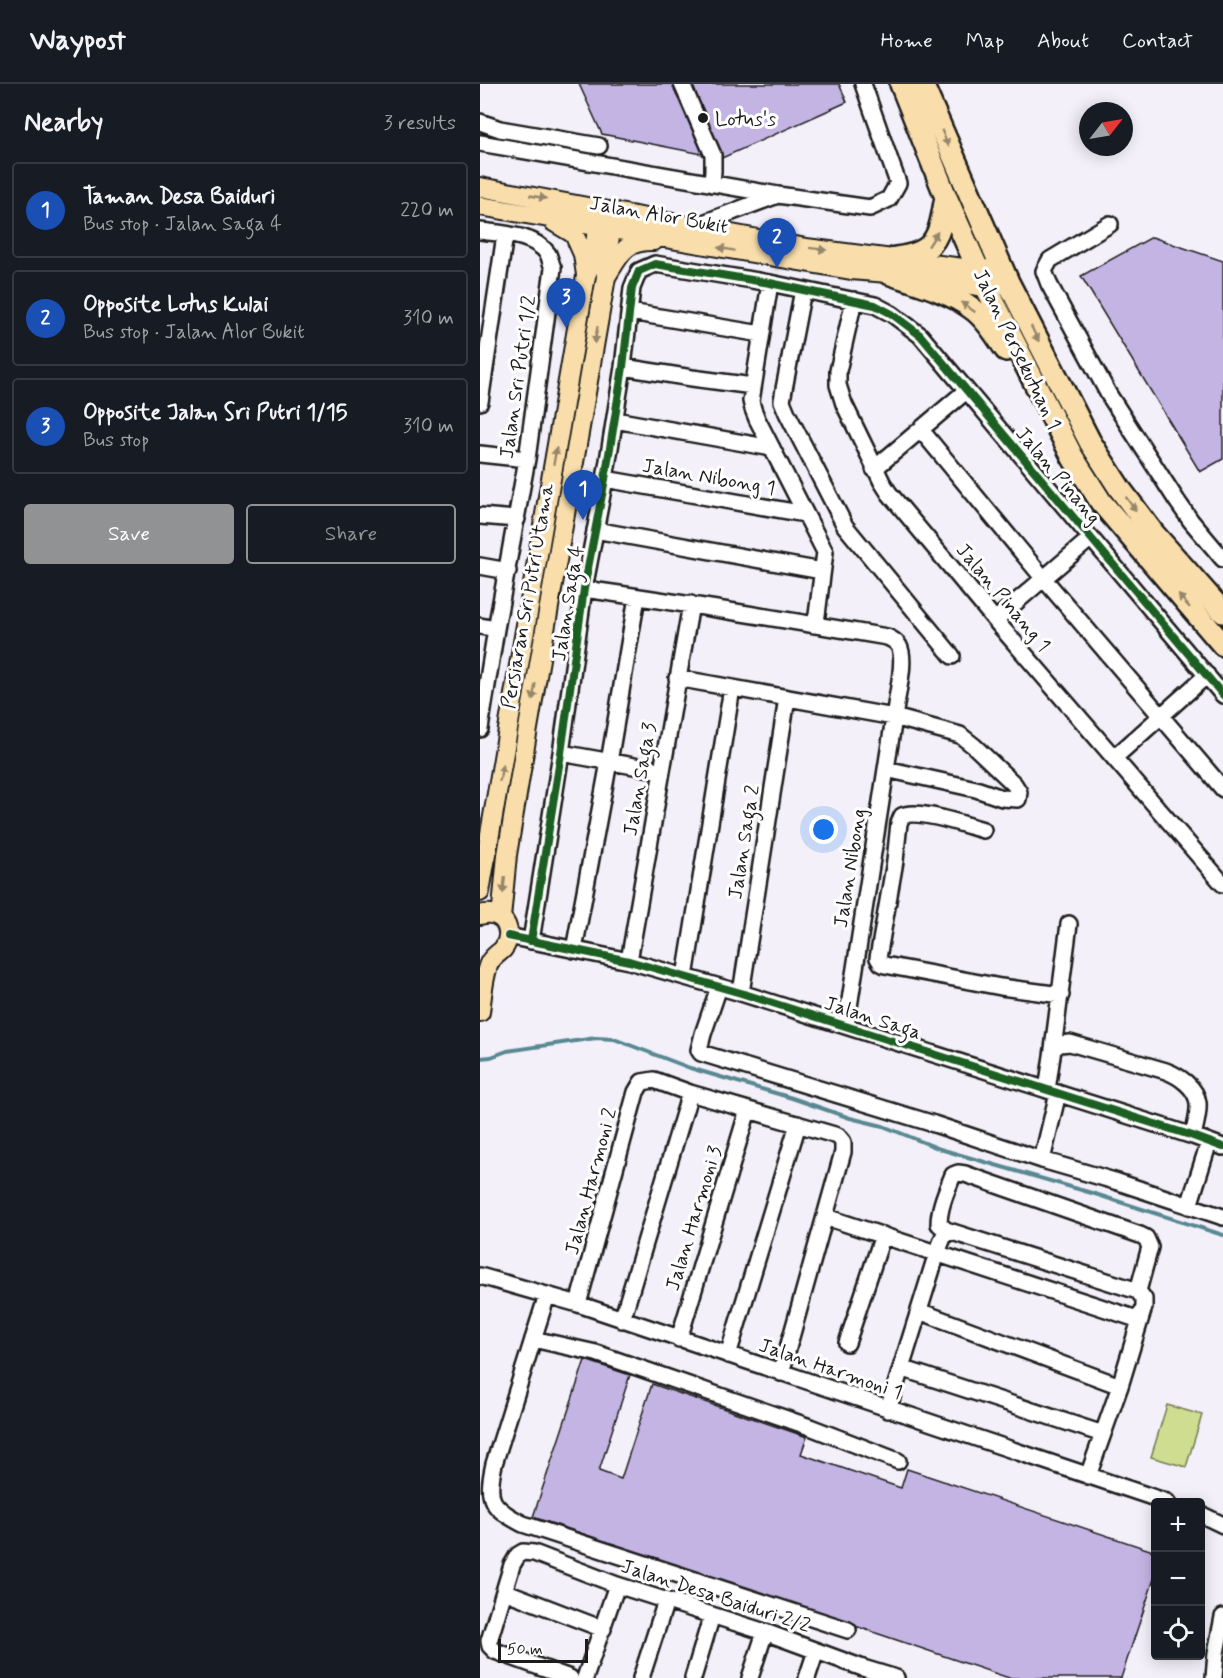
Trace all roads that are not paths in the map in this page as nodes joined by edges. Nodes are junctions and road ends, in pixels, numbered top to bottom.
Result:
1 (682, 84) edge
2 (863, 84) edge
3 (901, 84) edge
4 (922, 84) edge
5 (480, 122) edge
6 (480, 143) edge
7 (599, 146) dead end
8 (712, 184) junction
9 (480, 187) edge
10 (778, 195) junction
11 (946, 197) junction
12 (480, 206) edge
13 (549, 218) junction
14 (607, 219) junction
15 (1110, 224) dead end
16 (480, 231) edge
17 (690, 234) junction
18 (505, 235) junction
19 (892, 266) junction
20 (639, 272) joint
21 (1005, 275) junction
22 (586, 276) junction
23 (606, 277) junction
24 (982, 279) junction
25 (770, 283) junction
26 (803, 290) junction
27 (854, 300) junction
28 (630, 312) junction
29 (761, 334) junction
30 (623, 367) junction
31 (753, 386) junction
32 (966, 391) junction
33 (480, 402) edge
34 (615, 420) junction
35 (921, 430) junction
36 (772, 448) junction
37 (480, 454) edge
38 (1072, 458) junction
39 (527, 459) junction
40 (874, 469) junction
41 (605, 479) junction
42 (805, 514) junction
43 (480, 516) edge
44 (517, 519) junction
45 (596, 530) junction
46 (1091, 538) junction
47 (1223, 559) edge
48 (480, 566) edge
49 (508, 571) junction
50 (822, 571) junction
51 (1044, 579) junction
52 (584, 589) junction
53 (637, 597) junction
54 (691, 604) junction
55 (1223, 612) edge
56 (995, 620) junction
57 (814, 625) junction
58 (480, 626) edge
59 (496, 629) junction
60 (1223, 645) edge
61 (952, 656) dead end
62 (1207, 675) junction
63 (677, 678) junction
64 (484, 680) edge
65 (732, 688) junction
66 (1223, 694) edge
67 (787, 698) junction
68 (1161, 716) junction
69 (894, 717) junction
70 (480, 729) edge
71 (561, 753) junction
72 (1114, 758) junction
73 (609, 762) junction
74 (886, 769) junction
75 (662, 771) junction
76 (1223, 789) edge
77 (983, 830) dead end
78 (1223, 884) edge
79 (480, 892) edge
80 (480, 915) edge
81 (501, 918) junction
82 (1069, 924) dead end
83 (508, 936) junction
84 (531, 941) junction
85 (574, 950) junction
86 (489, 953) edge
87 (629, 961) junction
88 (685, 977) junction
89 (719, 987) junction
90 (741, 993) junction
91 (1061, 995) junction
92 (480, 1012) edge
93 (846, 1026) junction
94 (1053, 1049) junction
95 (1053, 1092) junction
96 (690, 1094) junction
97 (748, 1110) junction
98 (798, 1124) junction
99 (1193, 1136) junction
100 (1216, 1144) edge
101 (1042, 1160) junction
102 (1189, 1206) junction
103 (826, 1217) junction
104 (1223, 1217) edge
105 (946, 1230) junction
106 (883, 1235) junction
107 (937, 1253) junction
108 (480, 1276) edge
109 (1138, 1291) junction
110 (547, 1295) junction
111 (578, 1304) junction
112 (919, 1311) junction
113 (622, 1320) junction
114 (1140, 1320) junction
115 (533, 1339) junction
116 (679, 1339) junction
117 (847, 1343) dead end
118 (728, 1355) junction
119 (901, 1368) junction
120 (781, 1373) junction
121 (1120, 1386) junction
122 (888, 1410) junction
123 (1103, 1434) junction
124 (898, 1461) dead end
125 (1088, 1476) junction
126 (1152, 1498) edge
127 (1205, 1516) edge
128 (1223, 1525) edge
129 (617, 1585) junction
130 (504, 1591) junction
131 (666, 1601) junction
132 (712, 1616) junction
133 (1223, 1617) edge
134 (603, 1629) junction
135 (848, 1630) dead end
136 (765, 1632) junction
137 (816, 1651) junction
138 (1219, 1654) edge
139 (861, 1673) edge
140 (570, 1678) edge
141 (585, 1678) edge
142 (641, 1678) edge
143 (693, 1678) edge
144 (750, 1678) edge
145 (807, 1678) edge
146 (896, 1678) edge
147 (1214, 1678) edge

1 - 8 street
2 - 10 street
3 - 11 highway, Jalan Persekutuan 1
4 -> 21 highway, Jalan Persekutuan 1
5 - 7 street
6 - 8 street
8 - 10 street
9 -> 14 main road, Jalan Alor Bukit
10 - 17 street
19 -> 11 highway
11 - 24 highway, Jalan Persekutuan 1
12 - 13 main road, Jalan Alor Bukit
13 - 14 main road, Jalan Alor Bukit
13 - 22 main road
14 - 17 main road, Jalan Alor Bukit
14 - 22 main road, Persiaran Sri Putri Utama
14 - 23 main road, Persiaran Sri Putri Utama
15 - 47 street
16 - 18 street
17 - 19 main road, Jalan Alor Bukit
17 - 23 main road
18 - 33 street
18 - 39 street, Jalan Sri Putri 1/2
19 - 24 main road, Jalan Alor Bukit
38 -> 19 highway
20 - 25 street, Jalan Pinang
20 - 28 street, Jalan Saga 4
21 - 24 main road, Jalan Alor Bukit
21 -> 55 highway, Jalan Persekutuan 1
79 -> 22 main road, Persiaran Sri Putri Utama
23 -> 81 main road, Persiaran Sri Putri Utama
24 - 38 highway, Jalan Persekutuan 1
25 - 26 street, Jalan Pinang
25 - 29 street
26 - 27 street, Jalan Pinang
26 - 61 street
27 - 32 street, Jalan Pinang
27 - 40 street, Jalan Pinang 1
28 - 29 street
28 - 30 street, Jalan Saga 4
29 - 31 street
30 - 31 street
30 - 34 street, Jalan Saga 4
31 - 36 street
32 - 35 street
32 - 46 street, Jalan Pinang
34 - 36 street
34 - 41 street, Jalan Saga 4
35 - 40 street
35 - 51 street
36 - 42 street
37 - 39 street
60 -> 38 highway, Jalan Persekutuan 1
39 - 44 street, Jalan Sri Putri 1/2
40 - 56 street, Jalan Pinang 1
41 - 42 street, Jalan Nibong 1
41 - 45 street, Jalan Saga 4
42 - 50 street
43 - 44 street
44 - 49 street, Jalan Sri Putri 1/2
45 - 50 street
45 - 52 street, Jalan Saga 4
46 - 51 street
46 - 62 street, Jalan Pinang
48 - 49 street
49 - 59 street, Jalan Sri Putri 1/2
50 - 57 street
51 - 56 street
51 - 68 street
52 - 53 street
52 - 71 street, Jalan Saga 4
53 - 54 street
53 - 73 street
54 - 57 street
54 - 63 street, Jalan Saga 3
56 - 72 street, Jalan Pinang 1
57 - 69 street, Jalan Nibong
58 - 59 street
59 - 64 street, Jalan Sri Putri 1/2
62 - 66 street, Jalan Pinang
62 - 68 street
63 - 65 street
63 - 75 street, Jalan Saga 3
64 - 70 street, Jalan Sri Putri 1/2
65 - 67 street
65 - 88 street
67 - 69 street
67 - 90 street, Jalan Saga 2
68 - 72 street
68 - 76 street
69 - 74 street, Jalan Nibong
69 - 74 street
71 - 73 street
71 - 84 street, Jalan Saga 4
72 - 78 street, Jalan Pinang 1
73 - 75 street
73 - 85 street
74 - 93 street, Jalan Nibong
75 - 87 street, Jalan Saga 3
77 - 91 street
80 - 81 main road
81 - 83 main road
82 - 91 street
83 - 84 street, Jalan Saga
83 - 86 main road
84 - 85 street, Jalan Saga
85 - 87 street, Jalan Saga
86 - 92 main road
87 - 88 street, Jalan Saga
88 - 89 street, Jalan Saga
89 - 90 street, Jalan Saga
89 - 101 street
90 - 93 street, Jalan Saga
91 - 94 street
93 - 95 street, Jalan Saga
94 - 95 street
94 - 99 street
95 - 99 street, Jalan Saga
95 - 101 street
96 - 97 street
96 - 111 street, Jalan Harmoni 2
96 - 113 street
97 - 98 street
97 - 116 street, Jalan Harmoni 3
98 - 103 street
98 - 118 street
99 - 100 street, Jalan Saga
100 - 102 street
101 - 102 street
102 - 104 street
103 - 106 street
103 - 120 street
105 - 107 street
105 - 109 street
105 - 109 street
106 - 107 street
106 - 117 street
107 - 112 street
107 - 114 street
108 - 110 street, Jalan Harmoni 1
109 - 114 street
110 - 111 street, Jalan Harmoni 1
110 - 115 street
111 - 113 street, Jalan Harmoni 1
112 - 119 street
112 - 121 street
113 - 116 street, Jalan Harmoni 1
114 - 121 street
115 - 124 street
115 - 135 street
116 - 118 street, Jalan Harmoni 1
118 - 120 street, Jalan Harmoni 1
119 - 122 street
119 - 123 street
120 - 122 street, Jalan Harmoni 1
121 - 123 street
122 - 125 street, Jalan Harmoni 1
123 - 125 street
125 - 126 street, Jalan Harmoni 1
127 - 128 street
129 - 130 street, Jalan Desa Baiduri 2/2
129 - 131 street, Jalan Desa Baiduri 2/2
129 - 134 street
130 - 134 street
130 - 140 street
131 - 132 street, Jalan Desa Baiduri 2/2
131 - 142 street
132 - 136 street, Jalan Desa Baiduri 2/2
132 - 143 street
133 - 138 street
134 - 141 street
136 - 137 street, Jalan Desa Baiduri 2/2
136 - 144 street
137 - 139 street, Jalan Desa Baiduri 2/2
137 - 145 street
138 - 147 street
139 - 146 street, Jalan Desa Baiduri 2/2

